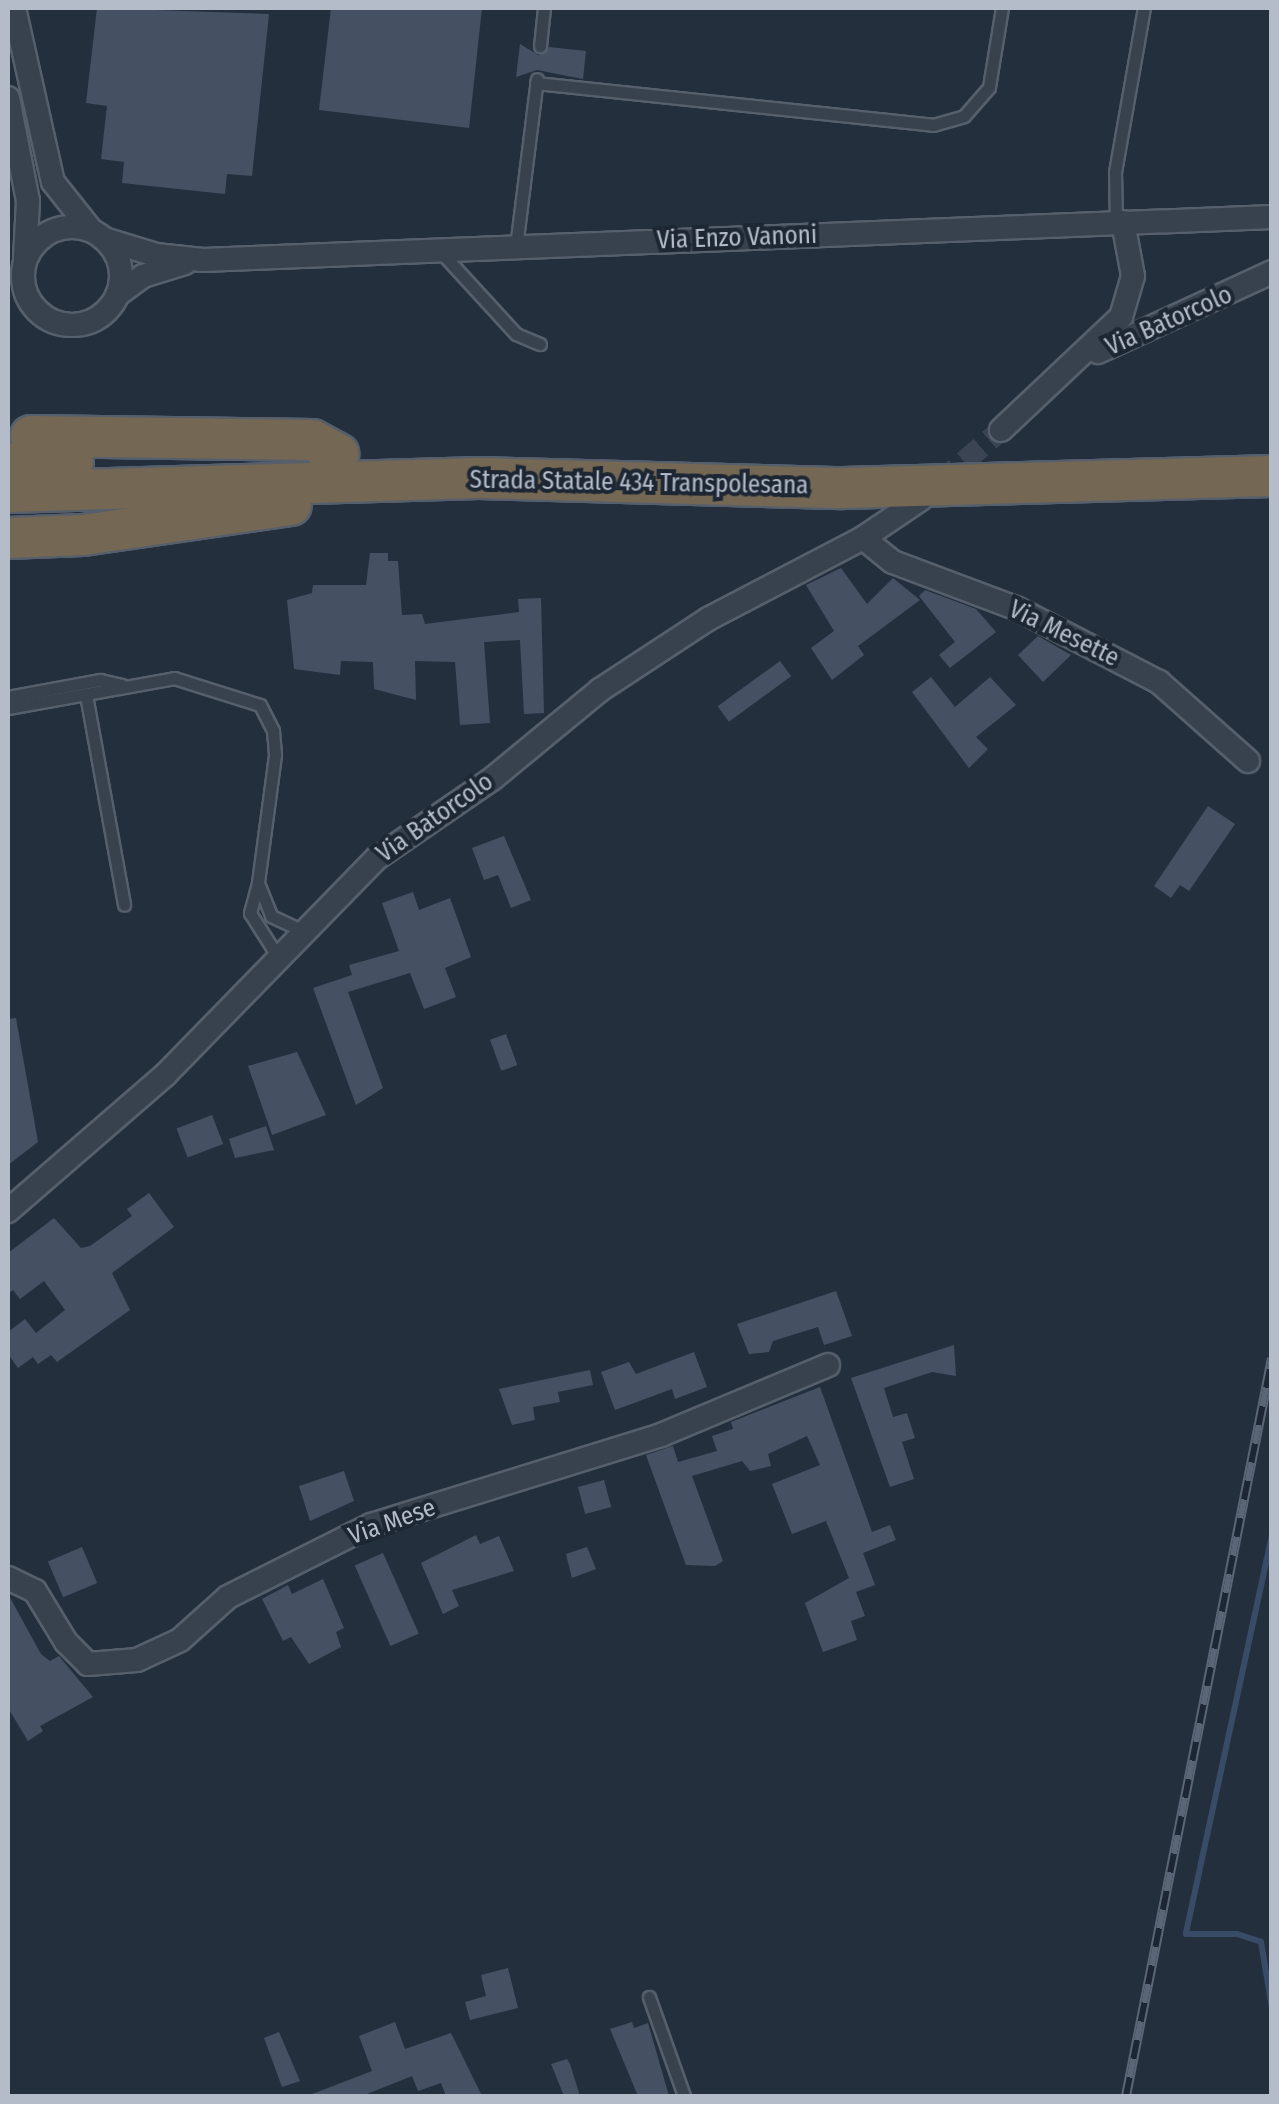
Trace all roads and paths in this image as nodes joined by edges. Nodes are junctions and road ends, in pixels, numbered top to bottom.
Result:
1 (14, 8) edge
2 (544, 8) edge
3 (1002, 8) edge
4 (1144, 8) edge
5 (540, 46) dead end
6 (8, 98) edge
7 (1272, 217) edge
8 (1120, 223) junction
9 (98, 235) junction
10 (516, 247) junction
11 (439, 250) junction
12 (204, 260) junction
13 (24, 265) junction
14 (1272, 272) edge
15 (117, 296) junction
16 (540, 344) dead end
17 (1067, 373) junction
18 (1001, 430) tunnel mouth
19 (8, 436) edge
20 (338, 454) junction
21 (1272, 454) edge
22 (8, 464) edge
23 (1272, 476) edge
24 (479, 478) junction
25 (8, 492) edge
26 (920, 498) tunnel mouth
27 (8, 538) edge
28 (863, 538) junction
29 (125, 686) junction
30 (86, 695) junction
31 (8, 698) edge
32 (8, 708) edge
33 (1248, 761) dead end
34 (258, 883) junction
35 (124, 905) dead end
36 (303, 931) junction
37 (278, 956) junction
38 (8, 1211) edge
39 (828, 1365) dead end
40 (8, 1578) edge
41 (649, 1996) dead end
42 (684, 2096) edge

1 - 9 street
2 - 5 lane
3 - 10 lane
4 - 8 lane
6 - 13 street, Via Enzo Vanoni
7 - 8 street, Via Enzo Vanoni
8 - 10 street, Via Enzo Vanoni
8 - 17 street, Via Batorcolo
9 - 12 street, Via Enzo Vanoni
9 - 13 street, Via Enzo Vanoni
9 - 15 street
10 - 11 street, Via Enzo Vanoni
11 - 12 street, Via Enzo Vanoni
11 - 16 lane
12 - 15 street, Via Enzo Vanoni
13 - 15 street, Via Enzo Vanoni
14 - 17 street, Via Batorcolo
17 - 18 street, Via Batorcolo
19 - 20 highway
20 - 21 highway, Strada Statale 434 Transpolesana
20 - 22 highway, Strada Statale 434 Transpolesana
23 - 24 highway, Strada Statale 434 Transpolesana
24 - 25 highway, Strada Statale 434 Transpolesana
24 - 27 highway
26 - 28 street, Via Batorcolo
28 - 33 street, Via Mesette
28 - 36 street, Via Batorcolo
29 - 30 lane
29 - 31 lane
29 - 34 lane
30 - 32 lane
30 - 35 lane
34 - 36 lane
34 - 37 lane
36 - 37 street, Via Batorcolo
37 - 38 street, Via Batorcolo
39 - 40 street, Via Mese
41 - 42 lane

